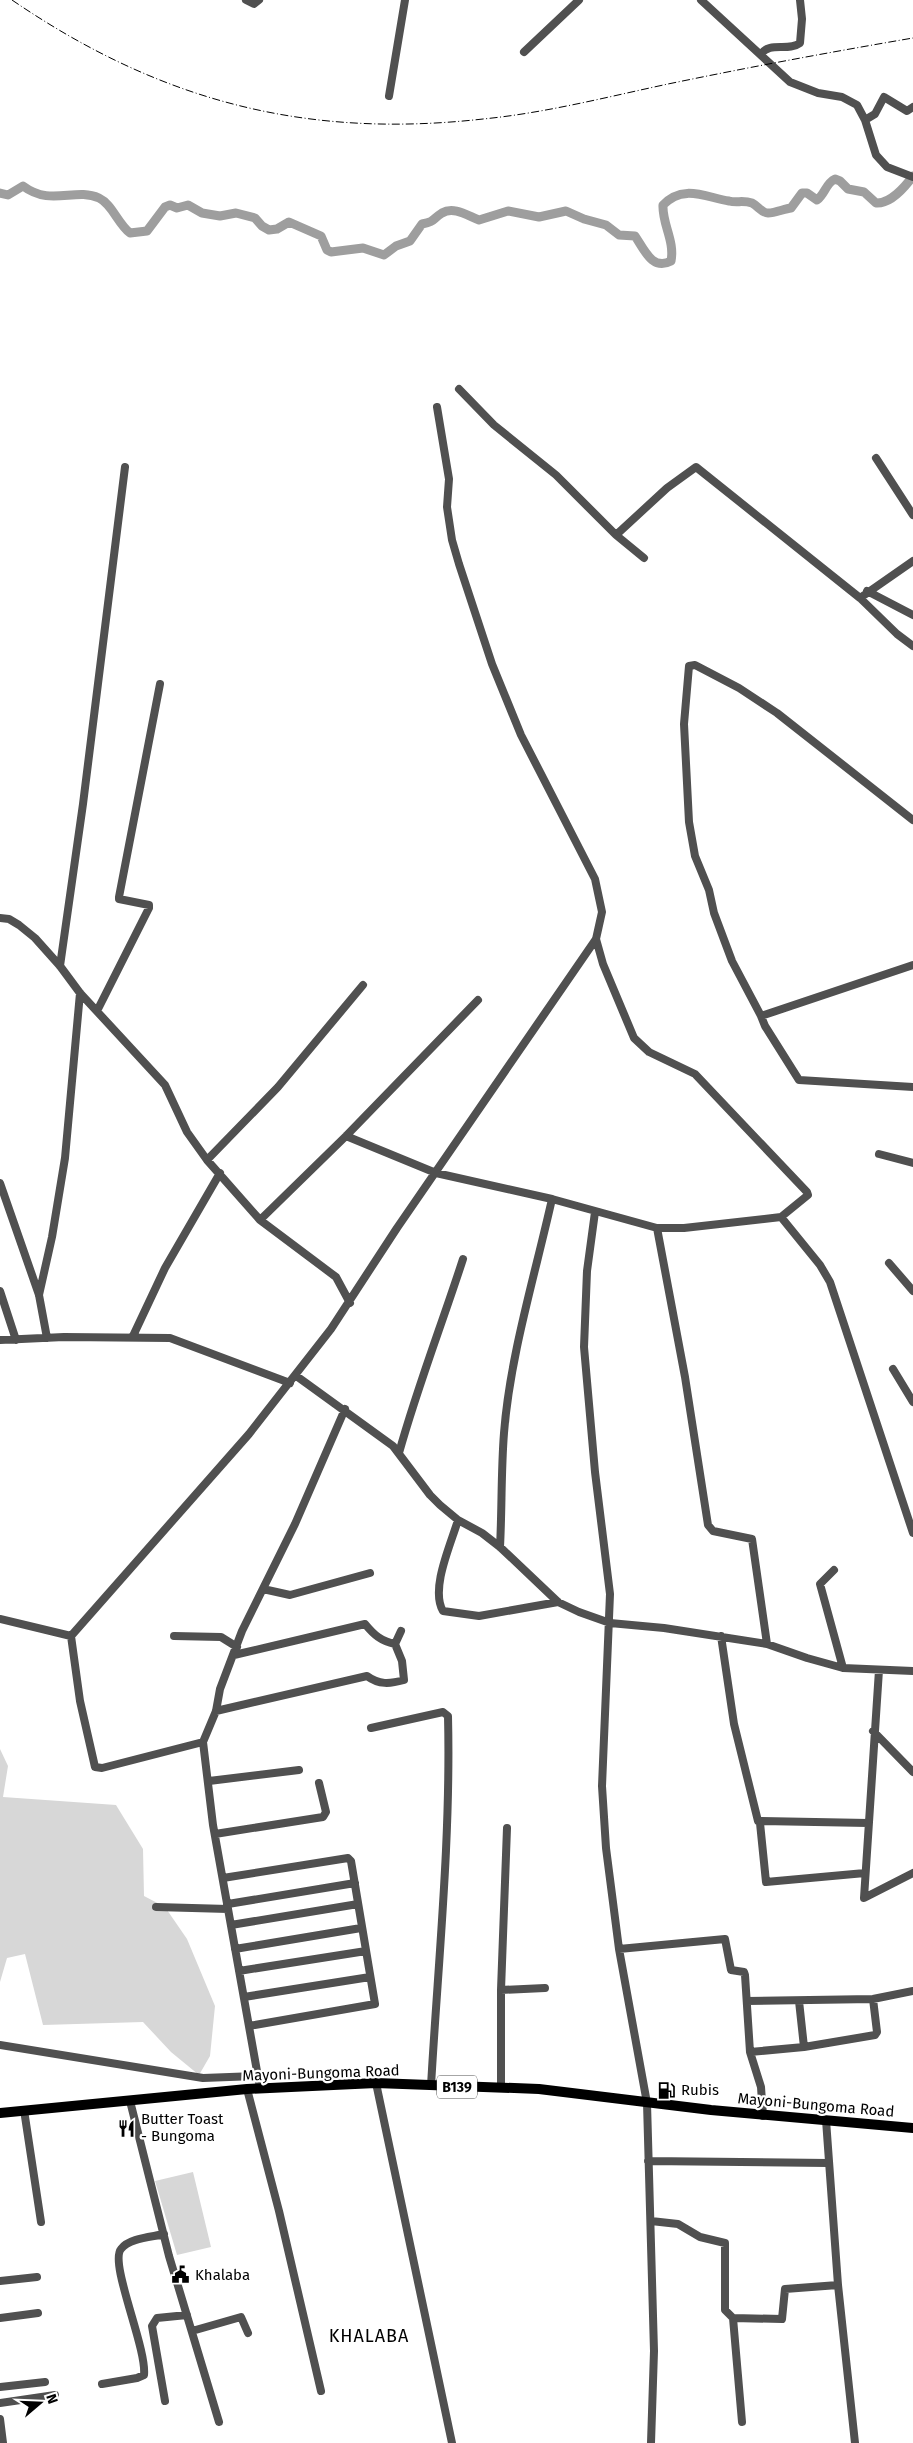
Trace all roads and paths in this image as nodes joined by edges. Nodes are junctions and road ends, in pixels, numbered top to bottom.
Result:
1 (246, 0) edge
2 (260, 0) edge
3 (405, 0) edge
4 (579, 0) edge
5 (800, 0) edge
6 (702, 1) edge
7 (524, 52) dead end
8 (761, 54) junction
9 (389, 96) dead end
10 (913, 107) edge
11 (866, 120) junction
12 (911, 176) edge
13 (459, 389) dead end
14 (437, 407) dead end
15 (876, 458) dead end
16 (125, 466) dead end
17 (913, 514) edge
18 (616, 535) junction
19 (644, 558) dead end
20 (913, 561) edge
21 (867, 592) junction
22 (860, 598) junction
23 (913, 615) edge
24 (913, 646) edge
25 (160, 684) dead end
26 (913, 820) edge
27 (0, 918) edge
28 (596, 939) junction
29 (913, 965) edge
30 (60, 966) junction
31 (363, 985) dead end
32 (80, 993) junction
33 (478, 1000) dead end
34 (97, 1012) junction
35 (761, 1016) junction
36 (913, 1087) edge
37 (346, 1136) junction
38 (879, 1154) dead end
39 (207, 1160) junction
40 (913, 1163) edge
41 (220, 1173) junction
42 (436, 1173) junction
43 (0, 1183) edge
44 (552, 1199) junction
45 (596, 1212) junction
46 (781, 1217) junction
47 (260, 1220) junction
48 (657, 1228) junction
49 (463, 1259) dead end
50 (889, 1263) dead end
51 (0, 1291) edge
52 (913, 1291) edge
53 (39, 1295) junction
54 (350, 1303) junction
55 (133, 1336) junction
56 (47, 1338) junction
57 (0, 1340) edge
58 (16, 1340) junction
59 (893, 1369) dead end
60 (295, 1375) junction
61 (290, 1383) junction
62 (913, 1402) edge
63 (345, 1410) junction
64 (399, 1453) junction
65 (458, 1520) junction
66 (913, 1533) edge
67 (500, 1547) junction
68 (834, 1570) dead end
69 (370, 1573) dead end
70 (263, 1589) junction
71 (558, 1602) junction
72 (0, 1619) edge
73 (610, 1623) junction
74 (401, 1631) dead end
75 (71, 1636) junction
76 (174, 1636) dead end
77 (721, 1636) junction
78 (396, 1644) junction
79 (767, 1644) junction
80 (236, 1651) junction
81 (843, 1668) junction
82 (879, 1670) junction
83 (913, 1671) edge
84 (216, 1711) junction
85 (371, 1728) dead end
86 (873, 1730) junction
87 (202, 1742) junction
88 (299, 1770) dead end
89 (913, 1772) edge
90 (209, 1782) junction
91 (319, 1783) dead end
92 (760, 1822) junction
93 (868, 1823) junction
94 (507, 1828) dead end
95 (215, 1834) junction
96 (865, 1872) junction
97 (913, 1873) edge
98 (223, 1878) junction
99 (355, 1883) junction
100 (358, 1904) junction
101 (228, 1906) junction
102 (156, 1907) dead end
103 (231, 1925) junction
104 (362, 1928) junction
105 (235, 1948) junction
106 (619, 1949) junction
107 (366, 1951) junction
108 (239, 1971) junction
109 (370, 1977) junction
110 (545, 1988) dead end
111 (501, 1990) junction
112 (913, 1991) edge
113 (244, 1997) junction
114 (873, 1999) junction
115 (747, 2001) junction
116 (799, 2001) junction
117 (249, 2026) junction
118 (0, 2045) edge
119 (804, 2047) junction
120 (750, 2052) junction
121 (258, 2076) junction
122 (376, 2083) junction
123 (431, 2086) junction
124 (260, 2088) junction
125 (501, 2088) junction
126 (247, 2090) junction
127 (130, 2102) junction
128 (647, 2103) junction
129 (24, 2110) junction
130 (0, 2113) edge
131 (763, 2116) junction
132 (826, 2120) junction
133 (913, 2128) edge
134 (648, 2161) junction
135 (828, 2162) junction
136 (652, 2221) junction
137 (41, 2222) dead end
138 (164, 2234) junction
139 (37, 2277) dead end
140 (0, 2281) edge
141 (838, 2286) junction
142 (38, 2314) dead end
143 (187, 2315) junction
144 (0, 2318) edge
145 (733, 2318) junction
146 (192, 2331) junction
147 (248, 2334) dead end
148 (45, 2382) dead end
149 (102, 2384) dead end
150 (0, 2387) edge
151 (321, 2390) dead end
152 (55, 2395) dead end
153 (165, 2401) dead end
154 (0, 2404) edge
155 (0, 2419) edge
156 (219, 2422) dead end
157 (742, 2422) dead end
158 (3, 2443) edge
159 (452, 2443) edge
160 (650, 2443) edge
161 (855, 2443) edge

1 - 2 street
3 - 9 street
4 - 7 street
5 - 8 street
6 - 8 street
8 - 11 street
10 - 11 street
11 - 12 street
13 - 18 street
14 - 28 street
15 - 17 street
16 - 30 street
18 - 19 street
18 - 22 street
20 - 21 street
21 - 22 street
21 - 23 street
22 - 24 street
25 - 34 street
26 - 35 street
27 - 30 street
28 - 42 street
28 - 46 street
29 - 35 street
30 - 32 street
31 - 39 street
32 - 34 street
32 - 53 street
33 - 37 street
34 - 39 street
35 - 36 street
37 - 42 street
37 - 47 street
38 - 40 street
39 - 41 street
41 - 47 street
41 - 55 street
42 - 44 street
42 - 54 street
43 - 53 street
44 - 45 street
44 - 67 street
45 - 48 street
45 - 73 street
46 - 48 street
46 - 66 street
47 - 54 street
48 - 79 street
49 - 64 street
50 - 52 street
51 - 58 street
53 - 56 street
54 - 60 street
55 - 56 street
55 - 61 street
56 - 58 street
57 - 58 street
59 - 62 street
60 - 61 street
60 - 63 street
61 - 75 street
63 - 64 street
63 - 70 street
64 - 65 street
65 - 67 street
65 - 71 street
67 - 71 street
68 - 81 street
69 - 70 street
70 - 80 street
71 - 73 street
72 - 75 street
73 - 77 street
73 - 106 street
74 - 78 street
75 - 87 street
76 - 80 street
77 - 79 street
77 - 92 street
78 - 80 street
78 - 84 street
79 - 81 street
80 - 84 street
81 - 82 street
82 - 83 street
82 - 86 street
84 - 87 street
85 - 123 street
86 - 89 street
86 - 93 street
87 - 90 street
88 - 90 street
90 - 95 street
91 - 95 street
92 - 93 street
92 - 96 street
93 - 96 street
94 - 111 street
95 - 98 street
96 - 97 street
98 - 99 street
98 - 101 street
99 - 100 street
99 - 101 street
100 - 103 street
100 - 104 street
101 - 102 street
101 - 103 street
103 - 105 street
104 - 105 street
104 - 107 street
105 - 108 street
106 - 115 street
106 - 128 street
107 - 108 street
107 - 109 street
108 - 113 street
109 - 113 street
109 - 117 street
110 - 111 street
111 - 125 street
112 - 114 street
113 - 117 street
114 - 116 street
114 - 119 street
115 - 116 street
115 - 120 street
116 - 119 street
117 - 121 street
118 - 121 street
119 - 120 street
120 - 131 street
121 - 124 street
122 - 123 main road, Mayoni-Bungoma Road / B139
122 - 124 main road, Mayoni-Bungoma Road / B139
122 - 159 street
123 - 125 main road, Mayoni-Bungoma Road / B139
124 - 126 main road, Mayoni-Bungoma Road / B139
125 - 128 main road, Mayoni-Bungoma Road / B139
126 - 127 main road, Mayoni-Bungoma Road / B139
126 - 151 street
127 - 129 main road, Mayoni-Bungoma Road / B139
127 - 138 street
128 - 131 main road, Mayoni-Bungoma Road / B139
128 - 134 street
129 - 130 main road, Mayoni-Bungoma Road / B139
129 - 137 street
131 - 132 main road, Mayoni-Bungoma Road / B139
132 - 133 main road, Mayoni-Bungoma Road / B139
132 - 135 street
134 - 135 street
134 - 136 street
135 - 141 street
136 - 145 street
136 - 160 street
138 - 143 street
138 - 149 street
139 - 140 street
141 - 145 street
141 - 161 street
142 - 144 street
143 - 146 street
143 - 153 street
145 - 157 street
146 - 147 street
146 - 156 street
148 - 150 street
152 - 154 street
155 - 158 street

